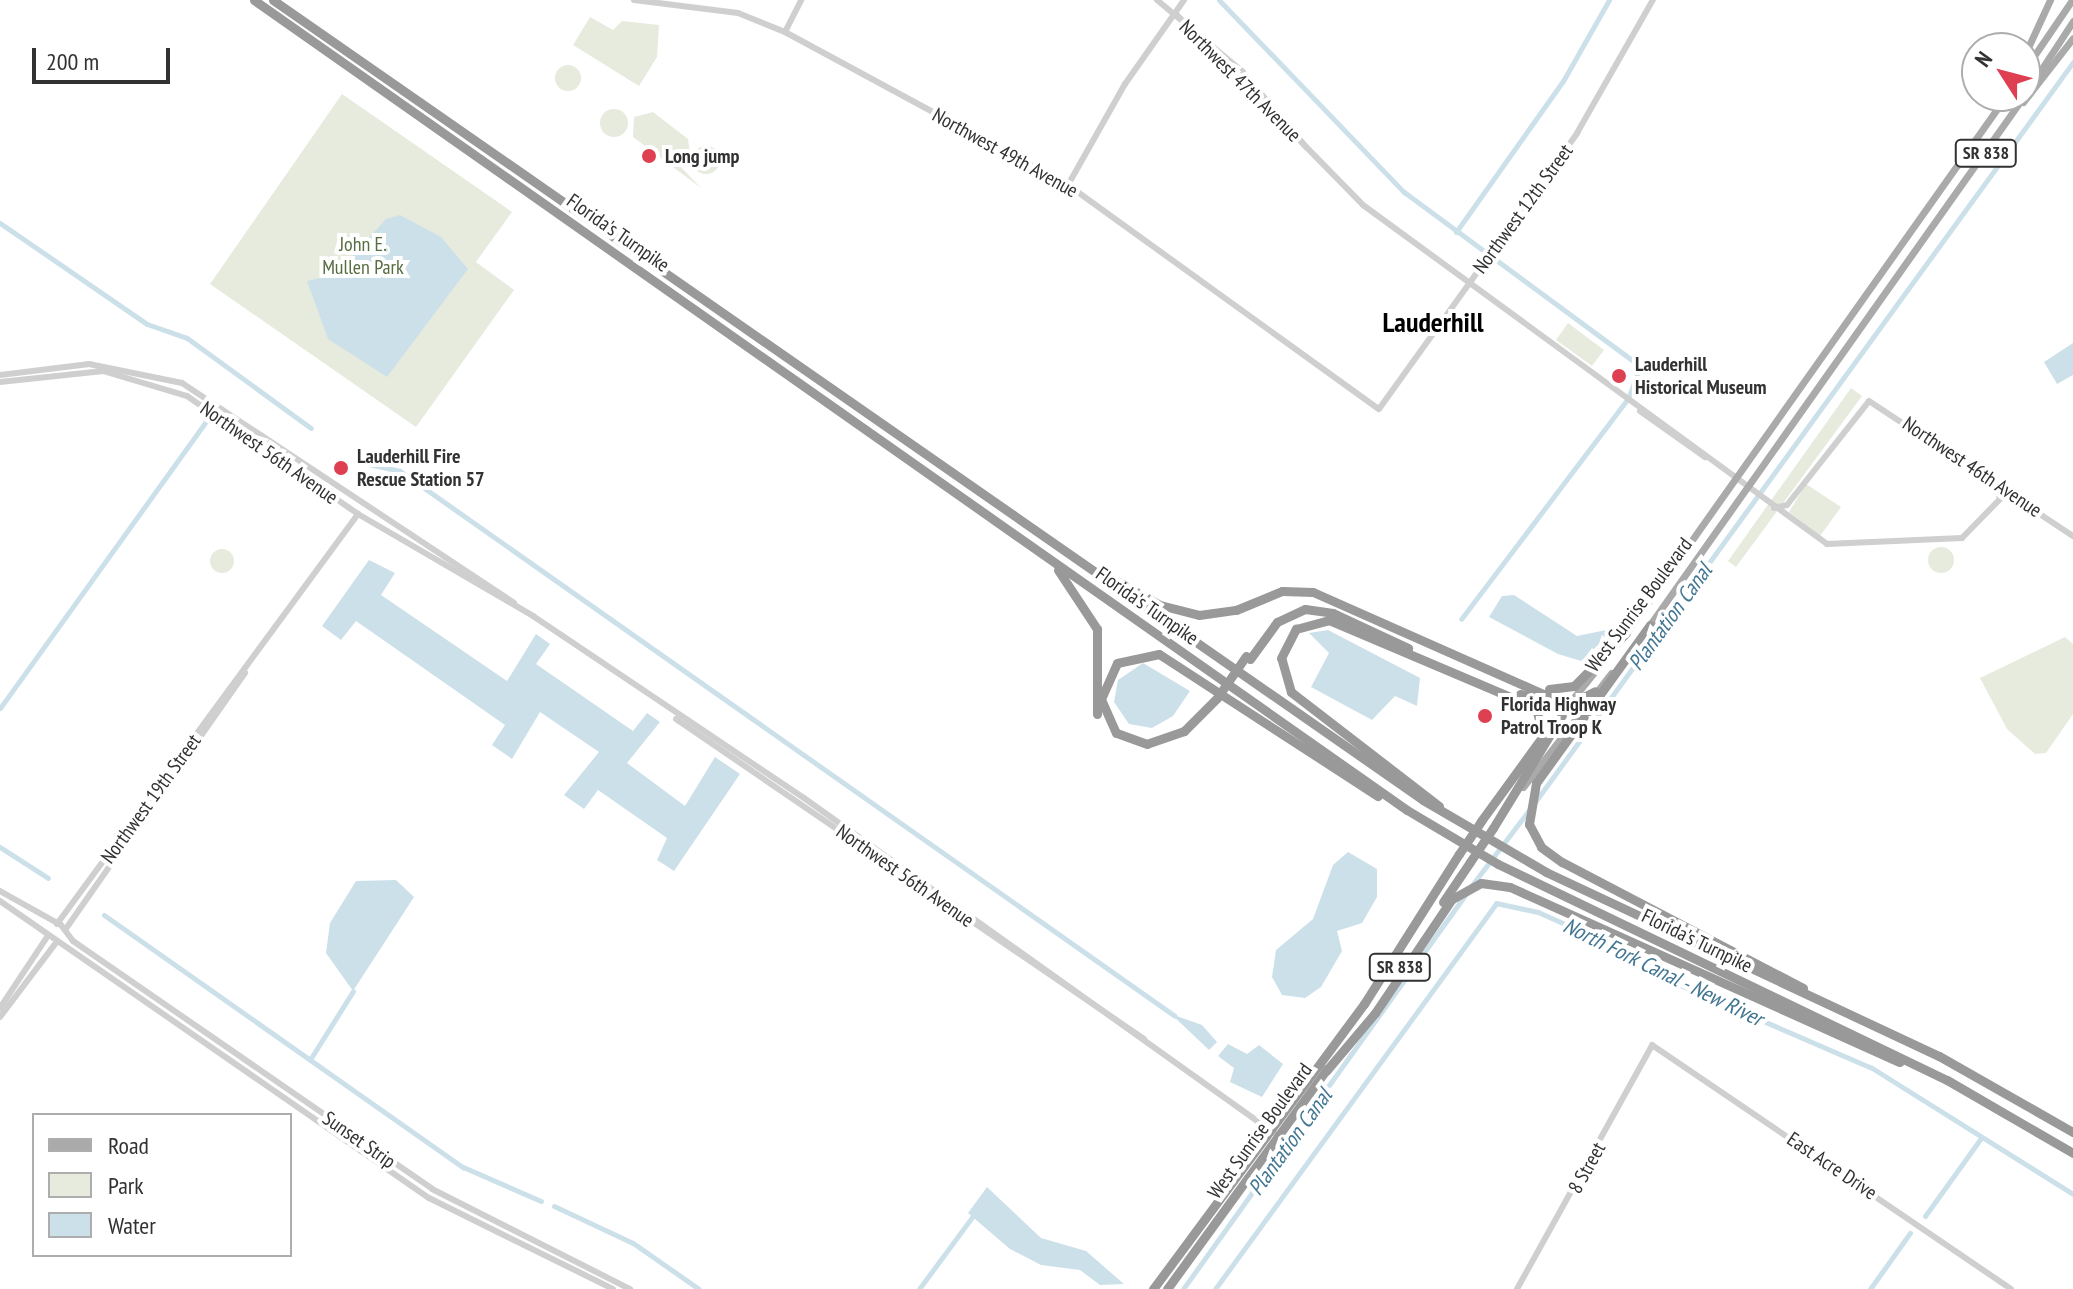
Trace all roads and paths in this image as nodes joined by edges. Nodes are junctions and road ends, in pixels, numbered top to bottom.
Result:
1 (254, 0) edge
2 (273, 0) edge
3 (634, 0) edge
4 (801, 0) edge
5 (1157, 0) edge
6 (1184, 0) edge
7 (1653, 0) edge
8 (2050, 0) edge
9 (2072, 0) edge
10 (1175, 13) junction
11 (2073, 21) edge
12 (785, 32) junction
13 (2035, 32) edge
14 (2073, 38) edge
15 (2041, 46) edge
16 (2041, 69) edge
17 (1995, 112) edge
18 (2013, 112) edge
19 (2011, 116) junction
20 (1068, 185) junction
21 (1948, 187) junction
22 (1946, 210) junction
23 (1468, 286) junction
24 (1855, 318) junction
25 (1849, 326) junction
26 (1857, 331) junction
27 (1849, 343) junction
28 (0, 375) edge
29 (0, 382) edge
30 (1379, 409) joint
31 (1737, 481) junction
32 (1994, 482) junction
33 (1747, 489) junction
34 (2000, 499) junction
35 (2022, 501) junction
36 (1787, 505) junction
37 (1773, 507) junction
38 (358, 514) junction
39 (1788, 518) junction
40 (2073, 536) edge
41 (1045, 556) junction
42 (1077, 560) junction
43 (516, 606) junction
44 (1383, 623) junction
45 (1650, 625) junction
46 (1626, 633) junction
47 (1418, 655) junction
48 (1248, 657) junction
49 (245, 673) junction
50 (1538, 687) junction
51 (1595, 691) junction
52 (1517, 694) junction
53 (1219, 700) junction
54 (1568, 705) junction
55 (1543, 736) junction
56 (1516, 796) junction
57 (1407, 810) junction
58 (1443, 813) junction
59 (0, 891) edge
60 (0, 901) edge
61 (55, 924) junction
62 (66, 932) junction
63 (47, 936) junction
64 (58, 943) junction
65 (1812, 996) junction
66 (0, 1008) edge
67 (0, 1017) edge
68 (1652, 1045) joint
69 (1911, 1063) junction
70 (1326, 1071) junction
71 (1273, 1132) junction
72 (2073, 1132) edge
73 (2073, 1153) edge
74 (491, 1221) junction
75 (487, 1229) junction
76 (1192, 1237) junction
77 (1180, 1271) junction
78 (613, 1289) edge
79 (630, 1289) edge
80 (1153, 1289) edge
81 (1167, 1289) edge
82 (1517, 1289) edge
83 (2011, 1289) edge

1 - 41 highway, Florida's Turnpike
2 - 42 highway, Florida's Turnpike
3 - 12 street, Northwest 49th Avenue
4 - 12 street
5 - 10 street, Northwest 47th Avenue
6 - 10 street
7 - 23 street, Northwest 12th Street
8 - 13 main road
9 - 15 main road
10 - 20 street
10 - 23 street, Northwest 47th Avenue
11 - 16 main road, West Sunrise Boulevard / SR 838
12 - 20 street, Northwest 49th Avenue
14 - 19 main road
17 - 21 main road, West Sunrise Boulevard / SR 838
18 - 19 main road, West Sunrise Boulevard / SR 838
19 - 22 main road, West Sunrise Boulevard / SR 838
20 - 30 street, Northwest 49th Avenue
21 - 22 main road
21 - 24 main road, West Sunrise Boulevard / SR 838
22 - 26 main road, West Sunrise Boulevard / SR 838
23 - 30 street, Northwest 12th Street
23 - 31 street, Northwest 47th Avenue
24 - 25 main road, West Sunrise Boulevard / SR 838
24 - 26 main road
25 - 27 main road
25 - 31 main road, West Sunrise Boulevard / SR 838
26 - 27 main road, West Sunrise Boulevard / SR 838
27 - 33 main road, West Sunrise Boulevard / SR 838
28 - 43 street, Northwest 56th Avenue
29 - 38 street, Northwest 56th Avenue
31 - 33 street, Northwest 47th Avenue
31 - 46 main road, West Sunrise Boulevard / SR 838
32 - 34 street
32 - 35 street, Northwest 46th Avenue
32 - 36 street, Northwest 46th Avenue
33 - 37 street, Northwest 47th Avenue
33 - 45 main road, West Sunrise Boulevard / SR 838
34 - 35 street
34 - 39 street, Northwest 47th Avenue
35 - 40 street, Northwest 46th Avenue
36 - 37 street
36 - 39 street
37 - 39 street, Northwest 47th Avenue
38 - 43 street, Northwest 56th Avenue
38 - 49 street, Northwest 19th Street
41 - 53 highway
41 - 57 highway, Florida's Turnpike
42 - 44 highway
42 - 58 highway, Florida's Turnpike
43 - 71 street, Northwest 56th Avenue
44 - 48 highway
44 - 50 highway
45 - 51 main road, West Sunrise Boulevard / SR 838
45 - 65 highway
46 - 50 highway
46 - 54 main road, West Sunrise Boulevard / SR 838
47 - 48 highway
47 - 52 highway
47 - 58 highway
48 - 53 highway, bridge
49 - 61 street, Northwest 19th Street
49 - 62 street, Northwest 19th Street
50 - 54 highway
51 - 54 highway
51 - 56 main road, West Sunrise Boulevard / SR 838
52 - 54 highway
52 - 55 highway
53 - 57 highway
54 - 55 main road, West Sunrise Boulevard / SR 838
54 - 56 highway
55 - 71 highway, West Sunrise Boulevard / SR 838, bridge
56 - 70 highway, West Sunrise Boulevard / SR 838, bridge
57 - 69 highway, Florida's Turnpike
58 - 65 highway, Florida's Turnpike
59 - 61 street
60 - 63 street
61 - 62 street, Sunset Strip
61 - 63 street, Northwest 19th Street
62 - 64 street, Northwest 19th Street
62 - 74 street, Sunset Strip
63 - 64 street, Sunset Strip
63 - 66 street
64 - 67 street
64 - 75 street, Sunset Strip
65 - 72 highway, Florida's Turnpike
68 - 82 street, 8 Street
68 - 83 street, East Acre Drive
69 - 70 highway
69 - 73 highway, Florida's Turnpike
70 - 71 highway, West Sunrise Boulevard / SR 838
71 - 76 highway, West Sunrise Boulevard / SR 838
71 - 77 highway, West Sunrise Boulevard / SR 838
74 - 75 street
74 - 79 street, Sunset Strip
75 - 78 street, Sunset Strip
76 - 77 highway
76 - 80 highway, West Sunrise Boulevard / SR 838
77 - 81 highway, West Sunrise Boulevard / SR 838

